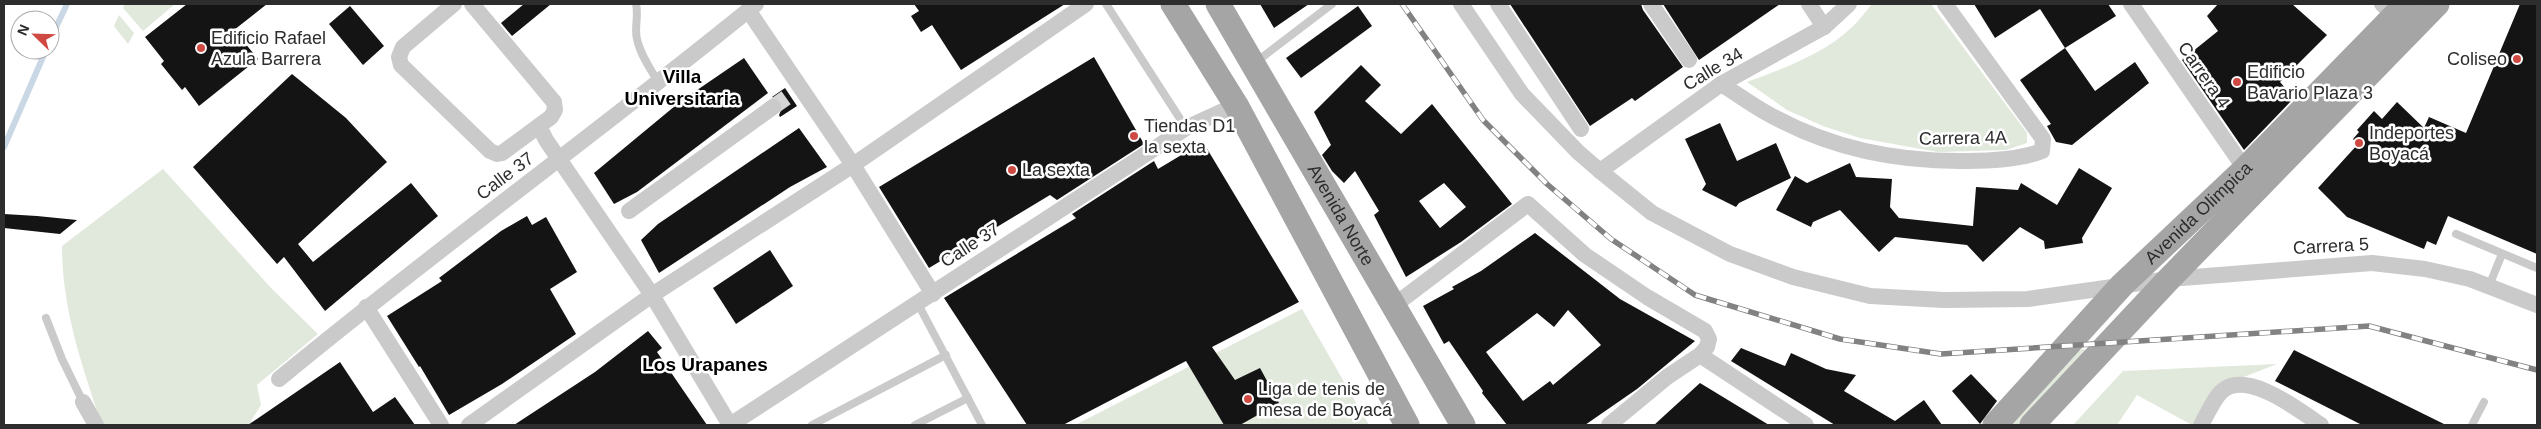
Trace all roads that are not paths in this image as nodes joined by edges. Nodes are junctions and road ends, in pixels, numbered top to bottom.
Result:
1 (454, 4) edge
2 (472, 4) edge
3 (636, 4) edge
4 (1086, 4) edge
5 (1106, 4) edge
6 (1173, 4) edge
7 (1218, 4) edge
8 (1332, 4) edge
9 (1460, 4) edge
10 (1498, 4) edge
11 (1651, 4) edge
12 (1809, 4) edge
13 (1849, 4) edge
14 (1945, 4) edge
15 (2131, 4) edge
16 (2438, 4) edge
17 (752, 7) edge
18 (2398, 14) edge
19 (1824, 27) junction
20 (1690, 60) dead end
21 (1254, 64) junction
22 (658, 82) junction
23 (1721, 84) junction
24 (1236, 105) junction
25 (773, 107) tunnel mouth
26 (539, 126) junction
27 (1186, 128) junction
28 (1581, 129) dead end
29 (560, 158) junction
30 (853, 165) junction
31 (2245, 169) junction
32 (1600, 171) junction
33 (629, 211) dead end
34 (2456, 234) dead end
35 (2502, 254) junction
36 (2537, 268) edge
37 (2169, 280) junction
38 (2122, 285) junction
39 (2489, 286) junction
40 (652, 294) junction
41 (932, 294) junction
42 (917, 302) junction
43 (2537, 305) edge
44 (366, 307) junction
45 (1392, 307) junction
46 (46, 318) dead end
47 (946, 355) junction
48 (1700, 355) junction
49 (278, 379) dead end
50 (968, 398) junction
51 (83, 402) joint
52 (2484, 402) dead end
53 (96, 425) edge
54 (442, 425) edge
55 (469, 425) edge
56 (730, 425) edge
57 (812, 425) edge
58 (915, 425) edge
59 (982, 425) edge
60 (1407, 425) edge
61 (1463, 425) edge
62 (1610, 425) edge
63 (1806, 425) edge
64 (1995, 425) edge
65 (2032, 425) edge
66 (2201, 425) edge
67 (2321, 425) edge
68 (2472, 425) edge

1 - 26 street
2 - 26 street
3 - 22 lane
4 - 30 street
5 - 27 lane
6 - 24 main road
7 - 21 main road, Avenida Norte
8 - 21 lane
9 - 32 street, Carrera 5
10 - 28 street
11 - 20 street
12 - 19 street
13 - 19 street, Calle 34
14 - 23 street, Carrera 4A
15 - 31 street, Carrera 4
16 - 18 main road, Avenida Olimpica
17 - 22 street, Calle 37
17 - 30 street
18 - 31 main road, Avenida Olimpica
18 - 37 main road, Avenida Olimpica
19 - 23 street, Calle 34
21 - 45 main road, Avenida Norte
22 - 29 street, Calle 37
23 - 32 street, Calle 34
24 - 27 street, Calle 37
24 - 60 main road
25 - 33 street
26 - 29 street
27 - 41 street, Calle 37
29 - 40 street
29 - 44 street, Calle 37
30 - 40 street
30 - 41 street
31 - 38 main road, Avenida Olimpica
32 - 38 street, Carrera 5
34 - 35 lane
35 - 36 lane
35 - 39 lane
37 - 38 street, Carrera 5
37 - 39 street, Carrera 5
37 - 65 main road, Avenida Olimpica
38 - 64 main road, Avenida Olimpica
39 - 43 street, Carrera 5
40 - 55 street
40 - 56 street
41 - 42 street, Calle 37
42 - 47 lane
42 - 56 street, Calle 37
44 - 49 street, Calle 37
44 - 54 street
45 - 48 street
45 - 61 main road, Avenida Norte
46 - 51 lane
47 - 50 lane
47 - 57 lane
48 - 62 street
48 - 63 street
50 - 58 lane
50 - 59 lane
51 - 53 street
52 - 68 lane
66 - 67 street

